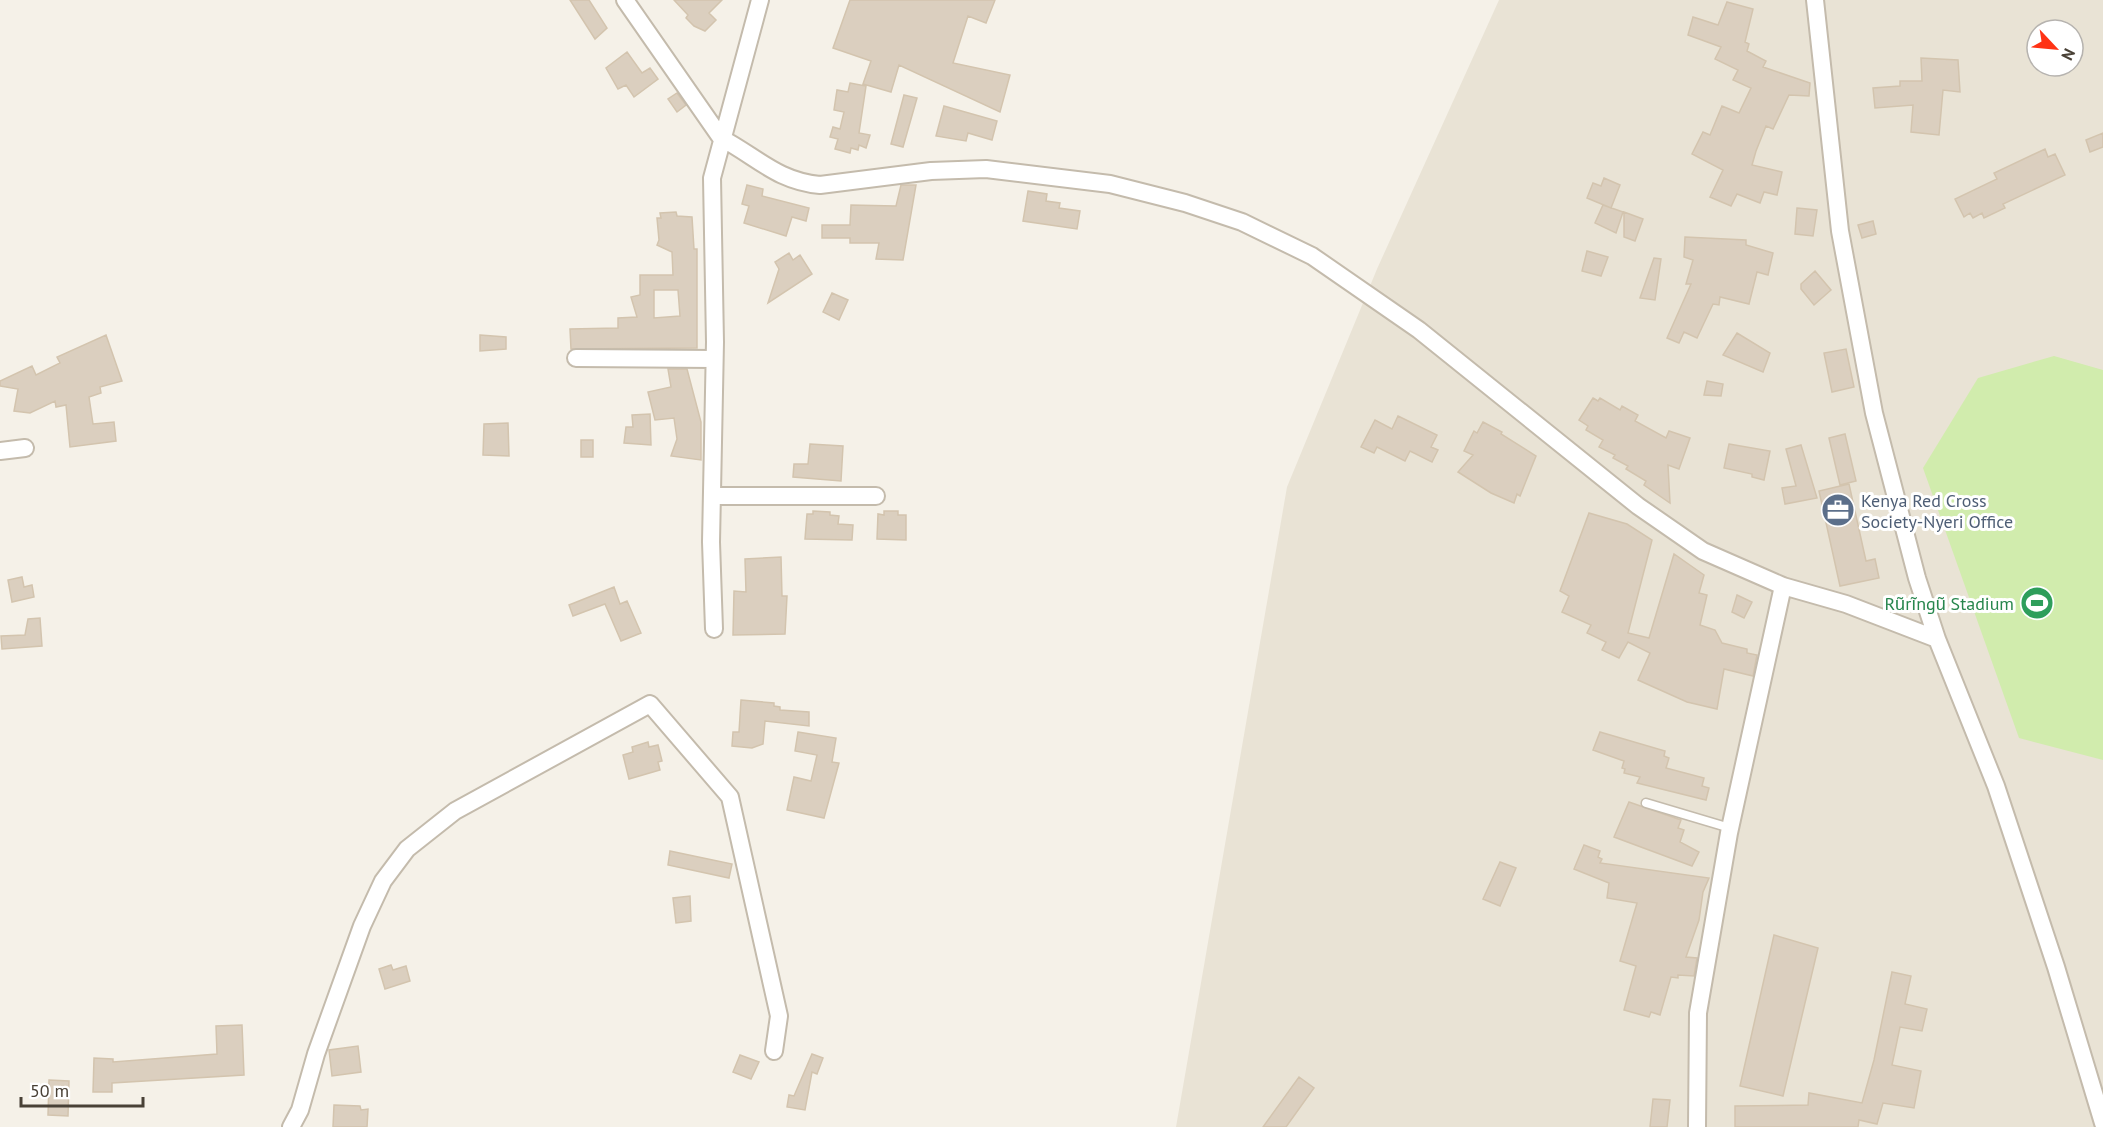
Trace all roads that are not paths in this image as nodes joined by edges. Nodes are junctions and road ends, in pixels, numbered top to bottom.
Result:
1 (626, 0) edge
2 (760, 0) edge
3 (1815, 0) edge
4 (721, 138) junction
5 (576, 358) dead end
6 (714, 358) junction
7 (25, 448) dead end
8 (0, 451) edge
9 (712, 496) junction
10 (876, 496) dead end
11 (1783, 586) junction
12 (714, 629) dead end
13 (1937, 639) junction
14 (1646, 803) dead end
15 (1730, 828) junction
16 (774, 1051) dead end
17 (2103, 1124) edge
18 (291, 1127) edge
19 (1698, 1127) edge

1 - 4 street
2 - 4 street
3 - 13 street
4 - 6 street
4 - 11 street
5 - 6 street
6 - 9 street
7 - 8 street
9 - 10 street
9 - 12 street
11 - 13 street
11 - 15 street
13 - 17 street
14 - 15 lane
15 - 19 street
16 - 18 street

